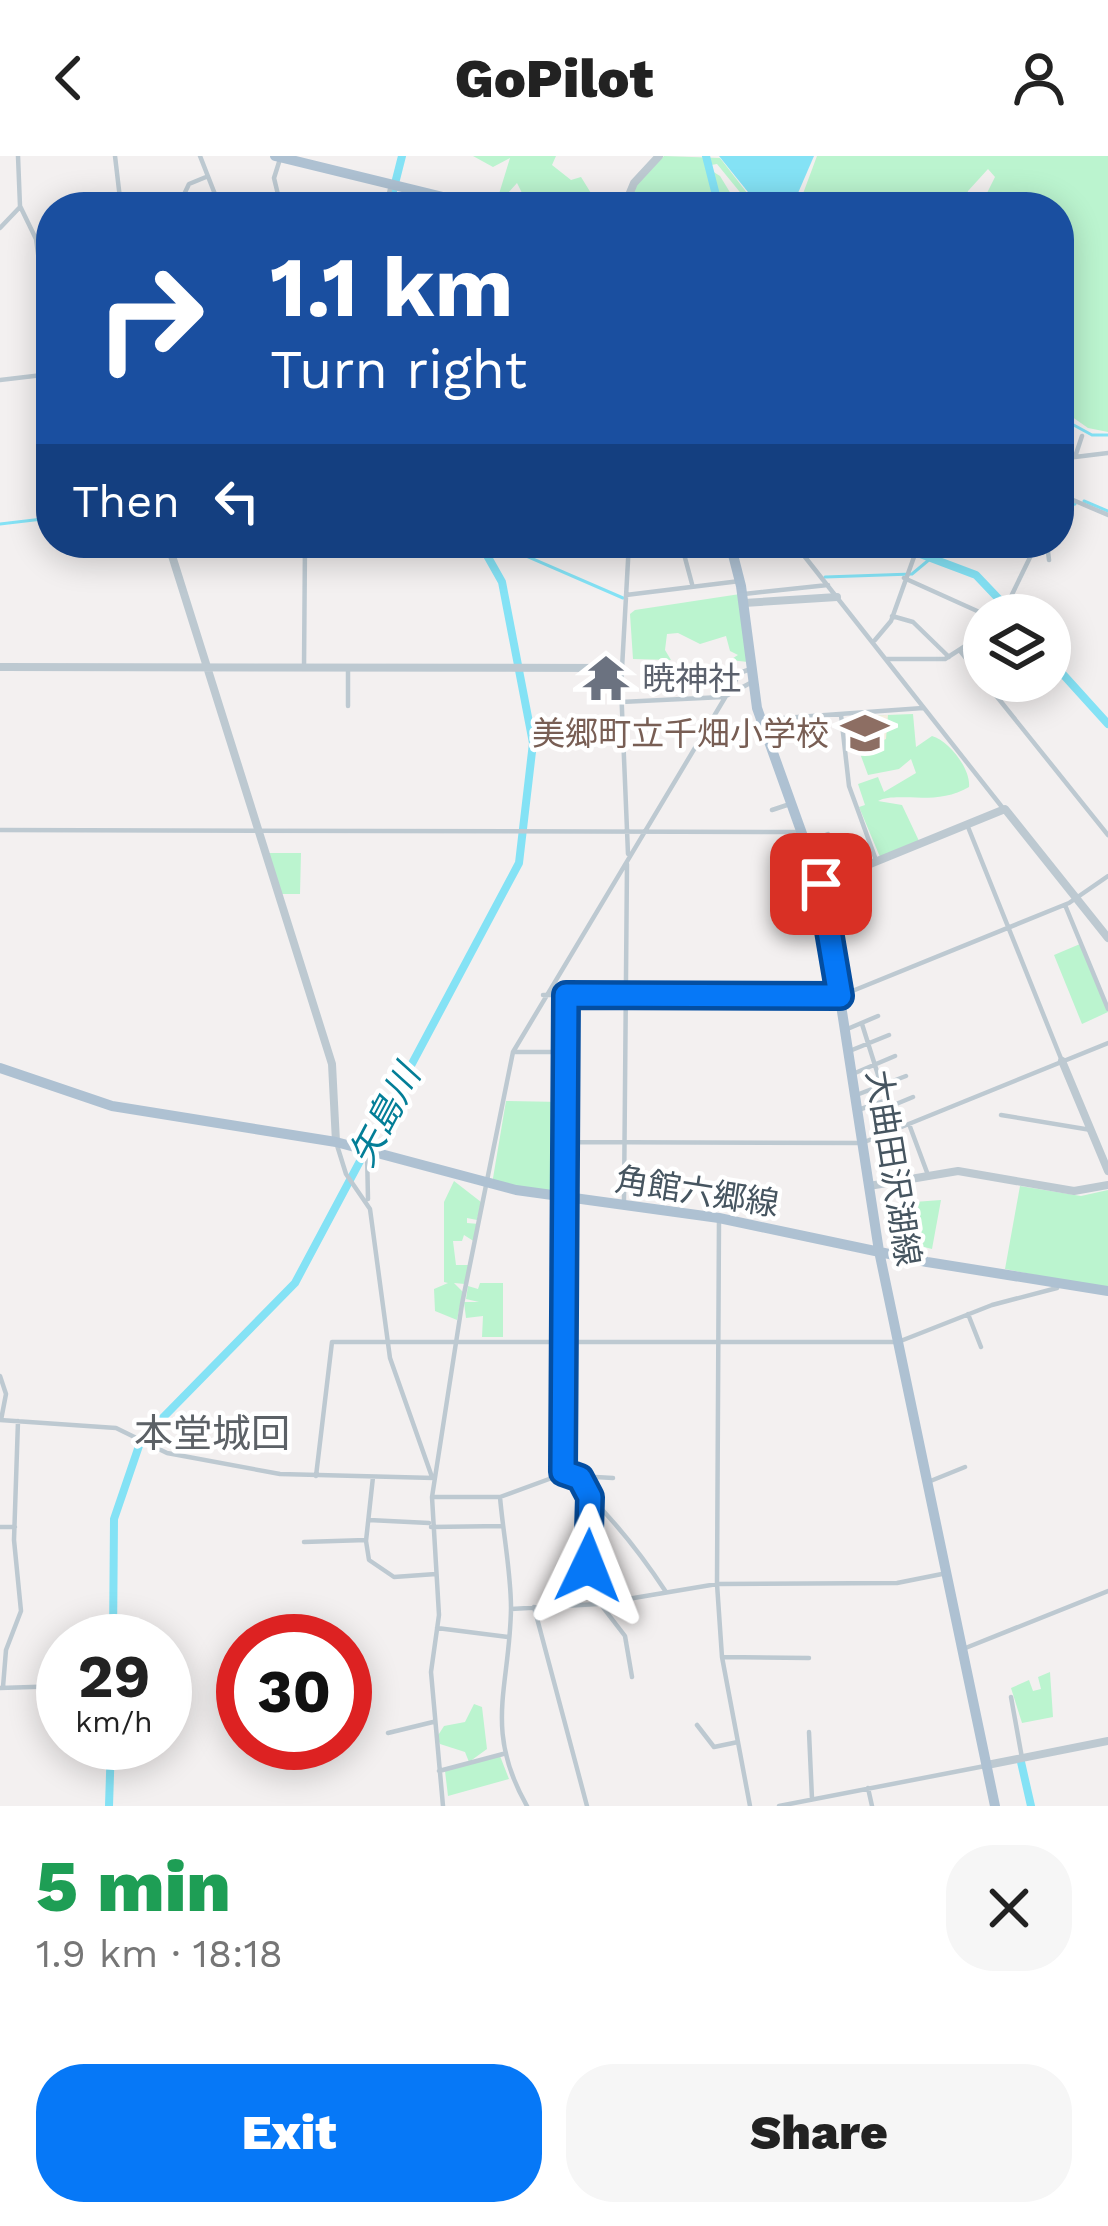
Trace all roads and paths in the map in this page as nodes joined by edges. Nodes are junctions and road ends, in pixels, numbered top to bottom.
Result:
1 (18, 156) edge
2 (115, 156) edge
3 (200, 156) edge
4 (659, 156) edge
5 (276, 157) edge
6 (206, 177) junction
7 (393, 184) junction
8 (119, 192) edge
9 (186, 192) edge
10 (213, 192) edge
11 (277, 192) edge
12 (391, 192) edge
13 (425, 192) edge
14 (630, 192) edge
15 (20, 206) junction
16 (0, 228) edge
17 (36, 239) edge
18 (36, 376) edge
19 (0, 380) edge
20 (1082, 436) dead end
21 (1108, 453) edge
22 (1075, 457) joint
23 (1074, 501) edge
24 (1108, 515) edge
25 (173, 558) edge
26 (305, 558) edge
27 (628, 558) edge
28 (685, 558) edge
29 (734, 558) edge
30 (806, 558) edge
31 (913, 558) edge
32 (1030, 558) edge
33 (905, 576) junction
34 (692, 585) junction
35 (828, 585) junction
36 (742, 592) junction
37 (1015, 594) edge
38 (837, 597) junction
39 (626, 598) junction
40 (963, 604) edge
41 (892, 616) junction
42 (873, 642) junction
43 (961, 652) joint
44 (950, 657) junction
45 (886, 659) junction
46 (0, 667) edge
47 (208, 668) junction
48 (304, 668) junction
49 (348, 668) junction
50 (621, 668) junction
51 (753, 675) junction
52 (728, 694) junction
53 (621, 702) junction
54 (348, 706) dead end
55 (924, 707) junction
56 (841, 715) junction
57 (763, 724) junction
58 (791, 803) junction
59 (1005, 809) junction
60 (772, 810) dead end
61 (967, 825) junction
62 (0, 830) edge
63 (260, 831) junction
64 (624, 832) junction
65 (644, 832) junction
66 (1108, 835) edge
67 (803, 837) junction
68 (628, 856) junction
69 (877, 861) junction
70 (844, 875) junction
71 (1108, 876) edge
72 (821, 884) junction
73 (1078, 900) junction
74 (1065, 905) junction
75 (1008, 928) junction
76 (1108, 938) edge
77 (543, 995) junction
78 (566, 995) junction
79 (626, 995) junction
80 (840, 996) junction
81 (1108, 1009) edge
82 (878, 1016) dead end
83 (862, 1024) junction
84 (847, 1030) junction
85 (889, 1035) dead end
86 (869, 1043) junction
87 (1108, 1043) edge
88 (852, 1050) junction
89 (513, 1052) junction
90 (565, 1052) junction
91 (896, 1056) dead end
92 (1062, 1061) junction
93 (877, 1064) junction
94 (0, 1068) edge
95 (856, 1073) junction
96 (906, 1076) dead end
97 (883, 1084) junction
98 (859, 1094) junction
99 (913, 1097) dead end
100 (888, 1103) junction
101 (861, 1109) junction
102 (1000, 1115) dead end
103 (908, 1124) junction
104 (895, 1129) junction
105 (1090, 1130) junction
106 (336, 1142) junction
107 (565, 1142) junction
108 (625, 1142) junction
109 (864, 1142) junction
110 (364, 1151) junction
111 (1103, 1159) junction
112 (1108, 1172) edge
113 (928, 1175) junction
114 (489, 1185) junction
115 (868, 1186) junction
116 (1103, 1187) edge
117 (565, 1198) junction
118 (367, 1201) junction
119 (624, 1207) junction
120 (719, 1218) junction
121 (879, 1251) junction
122 (1069, 1284) junction
123 (1108, 1291) edge
124 (968, 1314) junction
125 (387, 1340) junction
126 (457, 1340) junction
127 (565, 1340) junction
128 (718, 1340) junction
129 (898, 1342) junction
130 (981, 1347) dead end
131 (0, 1376) edge
132 (1, 1420) edge
133 (18, 1421) junction
134 (965, 1467) dead end
135 (564, 1475) junction
136 (316, 1476) junction
137 (373, 1477) junction
138 (433, 1478) junction
139 (580, 1478) junction
140 (613, 1478) dead end
141 (928, 1482) junction
142 (432, 1497) junction
143 (500, 1497) junction
144 (590, 1497) junction
145 (369, 1520) junction
146 (431, 1525) junction
147 (503, 1526) junction
148 (0, 1527) edge
149 (15, 1527) junction
150 (366, 1540) junction
151 (304, 1541) dead end
152 (948, 1573) junction
153 (436, 1574) junction
154 (717, 1583) junction
155 (1108, 1591) edge
156 (666, 1592) junction
157 (598, 1604) junction
158 (534, 1607) junction
159 (511, 1609) junction
160 (437, 1628) junction
161 (508, 1637) junction
162 (964, 1649) junction
163 (722, 1658) junction
164 (808, 1658) dead end
165 (632, 1676) dead end
166 (36, 1687) edge
167 (2, 1688) edge
168 (1011, 1697) dead end
169 (433, 1722) junction
170 (697, 1725) dead end
171 (808, 1732) dead end
172 (388, 1733) dead end
173 (1108, 1741) edge
174 (738, 1742) junction
175 (503, 1754) junction
176 (1022, 1758) junction
177 (986, 1765) junction
178 (440, 1771) junction
179 (868, 1788) junction
180 (812, 1799) junction
181 (443, 1806) edge
182 (527, 1806) edge
183 (587, 1806) edge
184 (750, 1806) edge
185 (779, 1806) edge
186 (872, 1806) edge
187 (995, 1806) edge

1 - 15 street
2 - 8 street
3 - 6 street
4 - 14 street
5 - 7 main road
5 - 11 street
6 - 9 street
6 - 10 street
7 - 12 street
7 - 13 main road
15 - 16 street
15 - 17 street
18 - 19 street
20 - 22 street
21 - 22 street
23 - 24 street
25 - 47 street
26 - 48 street
27 - 39 street
28 - 34 street
29 - 36 main road, 大曲田沢湖線
30 - 35 street
31 - 33 street
32 - 37 street
33 - 40 street
33 - 41 street
34 - 36 street
34 - 39 street
35 - 36 street
35 - 38 street
36 - 38 street
36 - 51 main road, 大曲田沢湖線
38 - 42 street
39 - 50 street
41 - 42 street
41 - 44 street
42 - 45 street
43 - 44 street
43 - 66 street
44 - 45 street
45 - 55 street
46 - 47 street
47 - 48 street
47 - 63 street
48 - 49 street
49 - 50 street
49 - 54 street
50 - 53 street
51 - 52 street
51 - 52 street
51 - 57 main road, 大曲田沢湖線
52 - 53 street
52 - 65 street
53 - 64 street
55 - 56 street
55 - 59 street
56 - 57 street
56 - 69 street
57 - 58 main road, 大曲田沢湖線
58 - 60 street
58 - 67 main road, 大曲田沢湖線
59 - 61 street
59 - 73 street
61 - 69 street
61 - 75 street
62 - 63 street
63 - 64 street
63 - 106 street
64 - 65 street
64 - 68 street
65 - 67 street
65 - 68 street
67 - 70 street
67 - 72 main road, 大曲田沢湖線
68 - 77 street
68 - 79 street
69 - 70 street
70 - 72 street
71 - 73 street
72 - 80 main road, 大曲田沢湖線
73 - 74 street
73 - 76 street
74 - 75 street
74 - 81 street
75 - 80 street
75 - 92 street
77 - 78 street
77 - 89 street
78 - 79 street
78 - 90 street
79 - 80 street
79 - 108 street
80 - 84 main road, 大曲田沢湖線
82 - 83 street
83 - 84 street
83 - 86 street
84 - 88 street
84 - 109 main road, 大曲田沢湖線
85 - 86 street
86 - 88 street
86 - 93 street
87 - 92 street
88 - 95 street
89 - 90 street
89 - 114 street
90 - 107 street
91 - 93 street
92 - 103 street
92 - 105 street
93 - 95 street
93 - 97 street
94 - 106 main road, 角館六郷線
95 - 98 street
96 - 97 street
97 - 98 street
97 - 100 street
98 - 101 street
99 - 100 street
100 - 101 street
100 - 104 street
101 - 109 street
102 - 105 street
103 - 104 street
103 - 113 street
104 - 109 street
105 - 111 street
106 - 110 main road, 角館六郷線
106 - 118 street
107 - 108 street
107 - 117 street
108 - 109 street
108 - 119 street
109 - 115 main road, 大曲田沢湖線
110 - 114 main road, 角館六郷線
110 - 118 street
111 - 112 street
111 - 116 street
113 - 115 street
113 - 116 street
114 - 117 main road, 角館六郷線
114 - 126 street
115 - 121 main road, 大曲田沢湖線
117 - 119 main road, 角館六郷線
117 - 127 street
118 - 125 street
119 - 120 main road, 角館六郷線
120 - 121 main road, 角館六郷線
120 - 128 street
121 - 122 main road, 角館六郷線
121 - 129 main road, 大曲田沢湖線
122 - 123 main road, 角館六郷線
122 - 124 street
124 - 129 street
124 - 130 street
125 - 126 street
125 - 136 street
125 - 138 street
126 - 127 street
126 - 138 street
127 - 128 street
127 - 135 street
128 - 129 street
128 - 154 street
129 - 141 main road, 大曲田沢湖線
131 - 132 street
132 - 133 street
133 - 136 street
133 - 149 street
134 - 141 street
135 - 139 street
135 - 143 street
136 - 137 street
137 - 138 street
137 - 145 street
138 - 142 street
139 - 140 street
139 - 144 street
141 - 152 main road, 大曲田沢湖線
142 - 143 street
142 - 146 street
143 - 147 street
144 - 156 street
144 - 157 street
145 - 146 street
145 - 150 street
146 - 147 street
146 - 153 street
147 - 159 street
148 - 149 street
149 - 167 street
150 - 151 street
150 - 153 street
152 - 154 street
152 - 162 main road, 大曲田沢湖線
153 - 160 street
154 - 156 street
154 - 163 street
155 - 162 street
156 - 157 street
157 - 158 street
157 - 165 street
158 - 159 street
158 - 183 street
159 - 161 street
160 - 161 street
160 - 169 street
161 - 175 street
162 - 177 main road, 大曲田沢湖線
163 - 164 street
163 - 174 street
166 - 167 street
168 - 176 street
169 - 172 street
169 - 178 street
170 - 174 street
171 - 180 street
173 - 176 street
174 - 184 street
175 - 178 street
175 - 182 street
176 - 177 street
177 - 179 street
177 - 187 main road, 大曲田沢湖線
178 - 181 street
179 - 180 street
179 - 186 street
180 - 185 street

